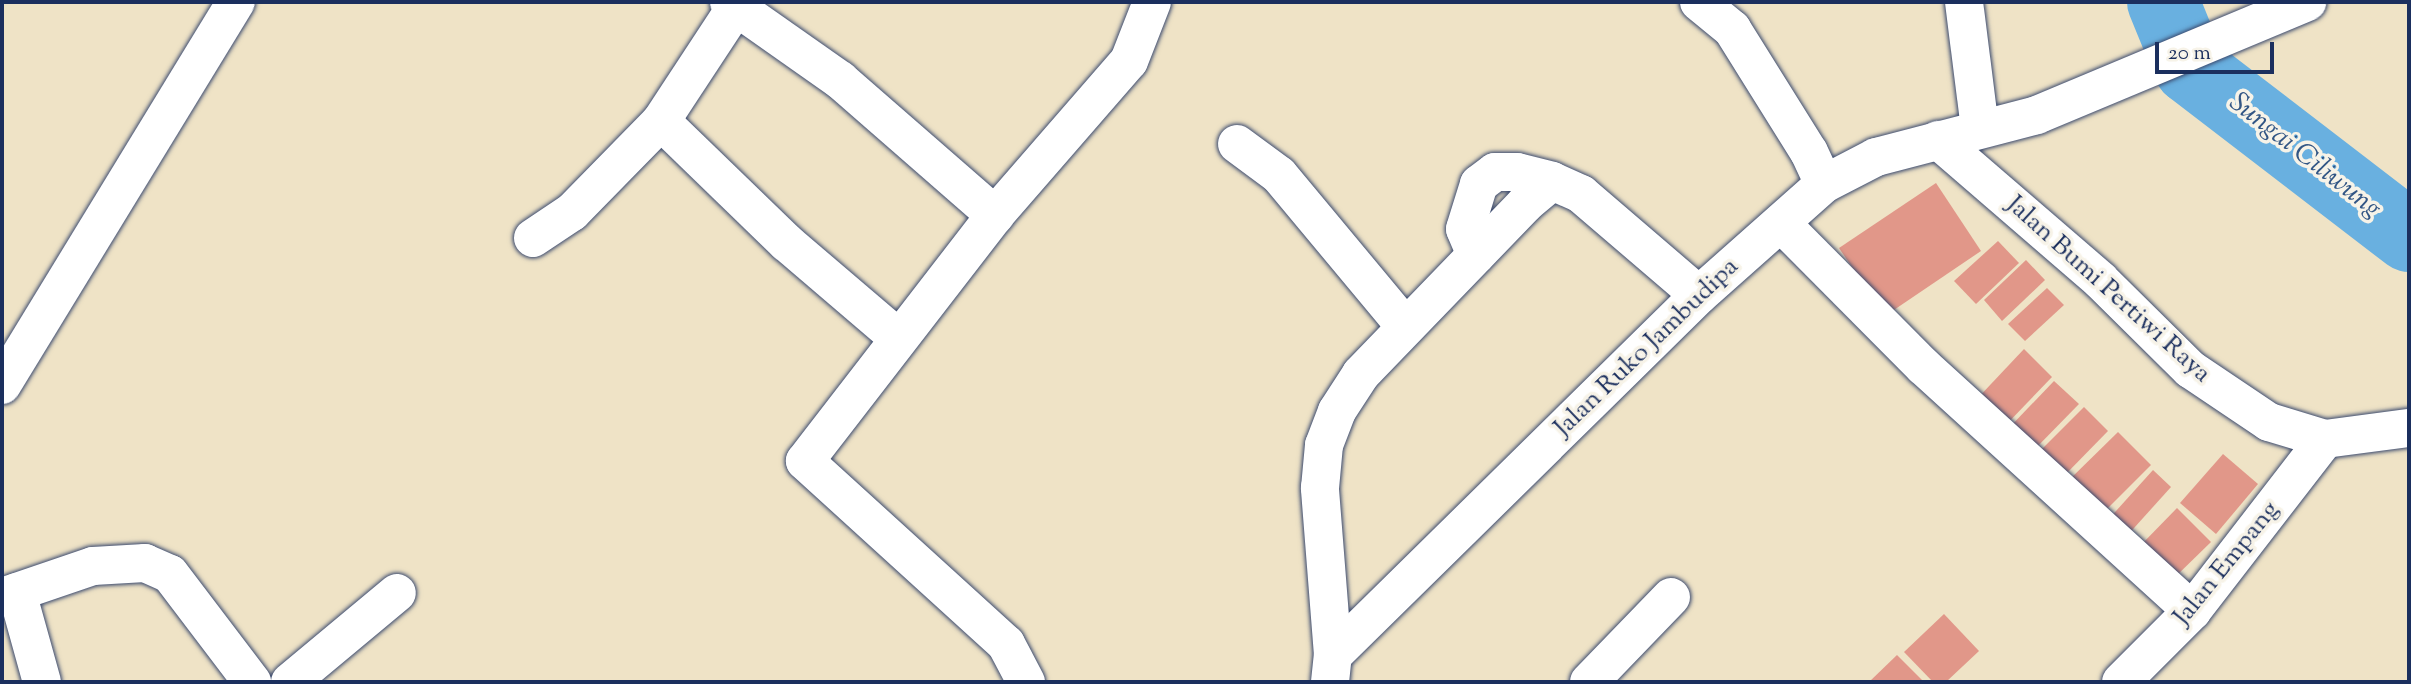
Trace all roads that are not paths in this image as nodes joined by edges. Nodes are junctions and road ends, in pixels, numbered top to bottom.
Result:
1 (236, 2) edge
2 (1152, 2) edge
3 (1699, 2) edge
4 (1964, 2) edge
5 (2307, 2) edge
6 (732, 4) edge
7 (661, 121) junction
8 (1980, 128) junction
9 (1938, 141) junction
10 (1237, 144) dead end
11 (1824, 184) junction
12 (995, 215) junction
13 (1781, 223) junction
14 (533, 239) dead end
15 (1699, 295) junction
16 (1405, 326) junction
17 (897, 337) junction
18 (4, 375) edge
19 (2409, 428) edge
20 (2325, 439) junction
21 (397, 593) dead end
22 (9, 594) edge
23 (1671, 597) dead end
24 (2192, 611) junction
25 (1331, 669) edge
26 (42, 682) edge
27 (252, 682) edge
28 (290, 682) edge
29 (1026, 682) edge
30 (1589, 682) edge
31 (2121, 682) edge

1 - 18 street
2 - 12 street
3 - 11 street
4 - 8 street
5 - 8 street, Jalan Ruko Jambudipa
6 - 7 street
6 - 12 street
7 - 14 street
7 - 17 street
8 - 9 street, Jalan Ruko Jambudipa
9 - 11 street, Jalan Ruko Jambudipa
9 - 20 street, Jalan Bumi Pertiwi Raya
10 - 16 street
11 - 13 street, Jalan Ruko Jambudipa
12 - 17 street
13 - 15 street, Jalan Ruko Jambudipa
13 - 24 street
15 - 16 street
15 - 25 street, Jalan Ruko Jambudipa
16 - 25 street
17 - 29 street
19 - 20 street, Jalan Bumi Pertiwi Raya
20 - 24 street, Jalan Empang
21 - 28 street
22 - 26 street
22 - 27 street
23 - 30 street
24 - 31 street, Jalan Empang

